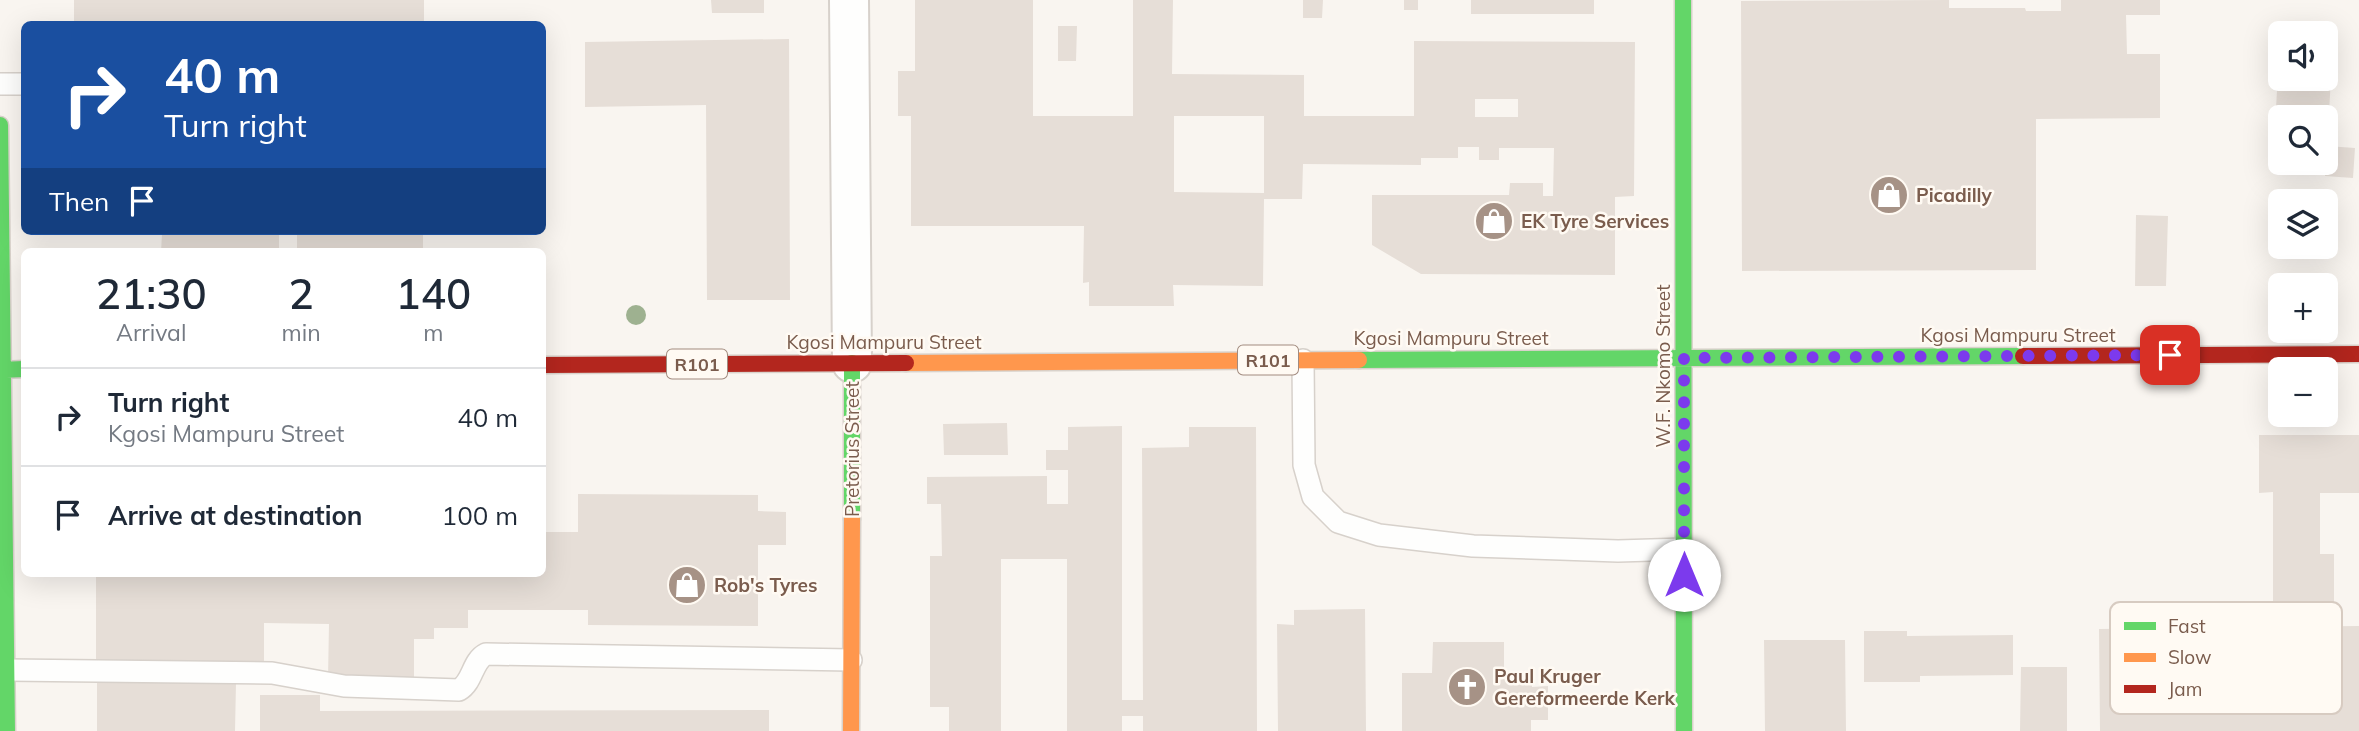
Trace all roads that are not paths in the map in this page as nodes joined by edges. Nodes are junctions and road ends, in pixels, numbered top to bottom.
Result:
1 (849, 0) edge
2 (1683, 0) edge
3 (0, 84) edge
4 (21, 84) edge
5 (0, 125) edge
6 (2359, 354) edge
7 (1684, 358) junction
8 (1303, 360) junction
9 (852, 363) junction
10 (546, 365) edge
11 (21, 369) edge
12 (2, 370) edge
13 (3, 541) edge
14 (1684, 549) junction
15 (3, 644) edge
16 (851, 660) junction
17 (7, 670) junction
18 (7, 731) edge
19 (851, 731) edge
20 (1684, 731) edge

1 - 9 street, Pretorius Street
2 - 7 main road, W.F. Nkomo Street
3 - 4 lane
5 - 12 main road
6 - 7 main road, Kgosi Mampuru Street / R101
7 - 8 main road, Kgosi Mampuru Street / R101
7 - 14 main road, W.F. Nkomo Street
8 - 9 main road, Kgosi Mampuru Street / R101
8 - 14 lane
9 - 10 main road, Kgosi Mampuru Street / R101
9 - 16 main road, Pretorius Street
11 - 12 main road
12 - 13 main road
13 - 15 main road
14 - 20 main road, W.F. Nkomo Street
15 - 17 main road
16 - 17 lane
16 - 19 main road, Pretorius Street
17 - 18 main road

